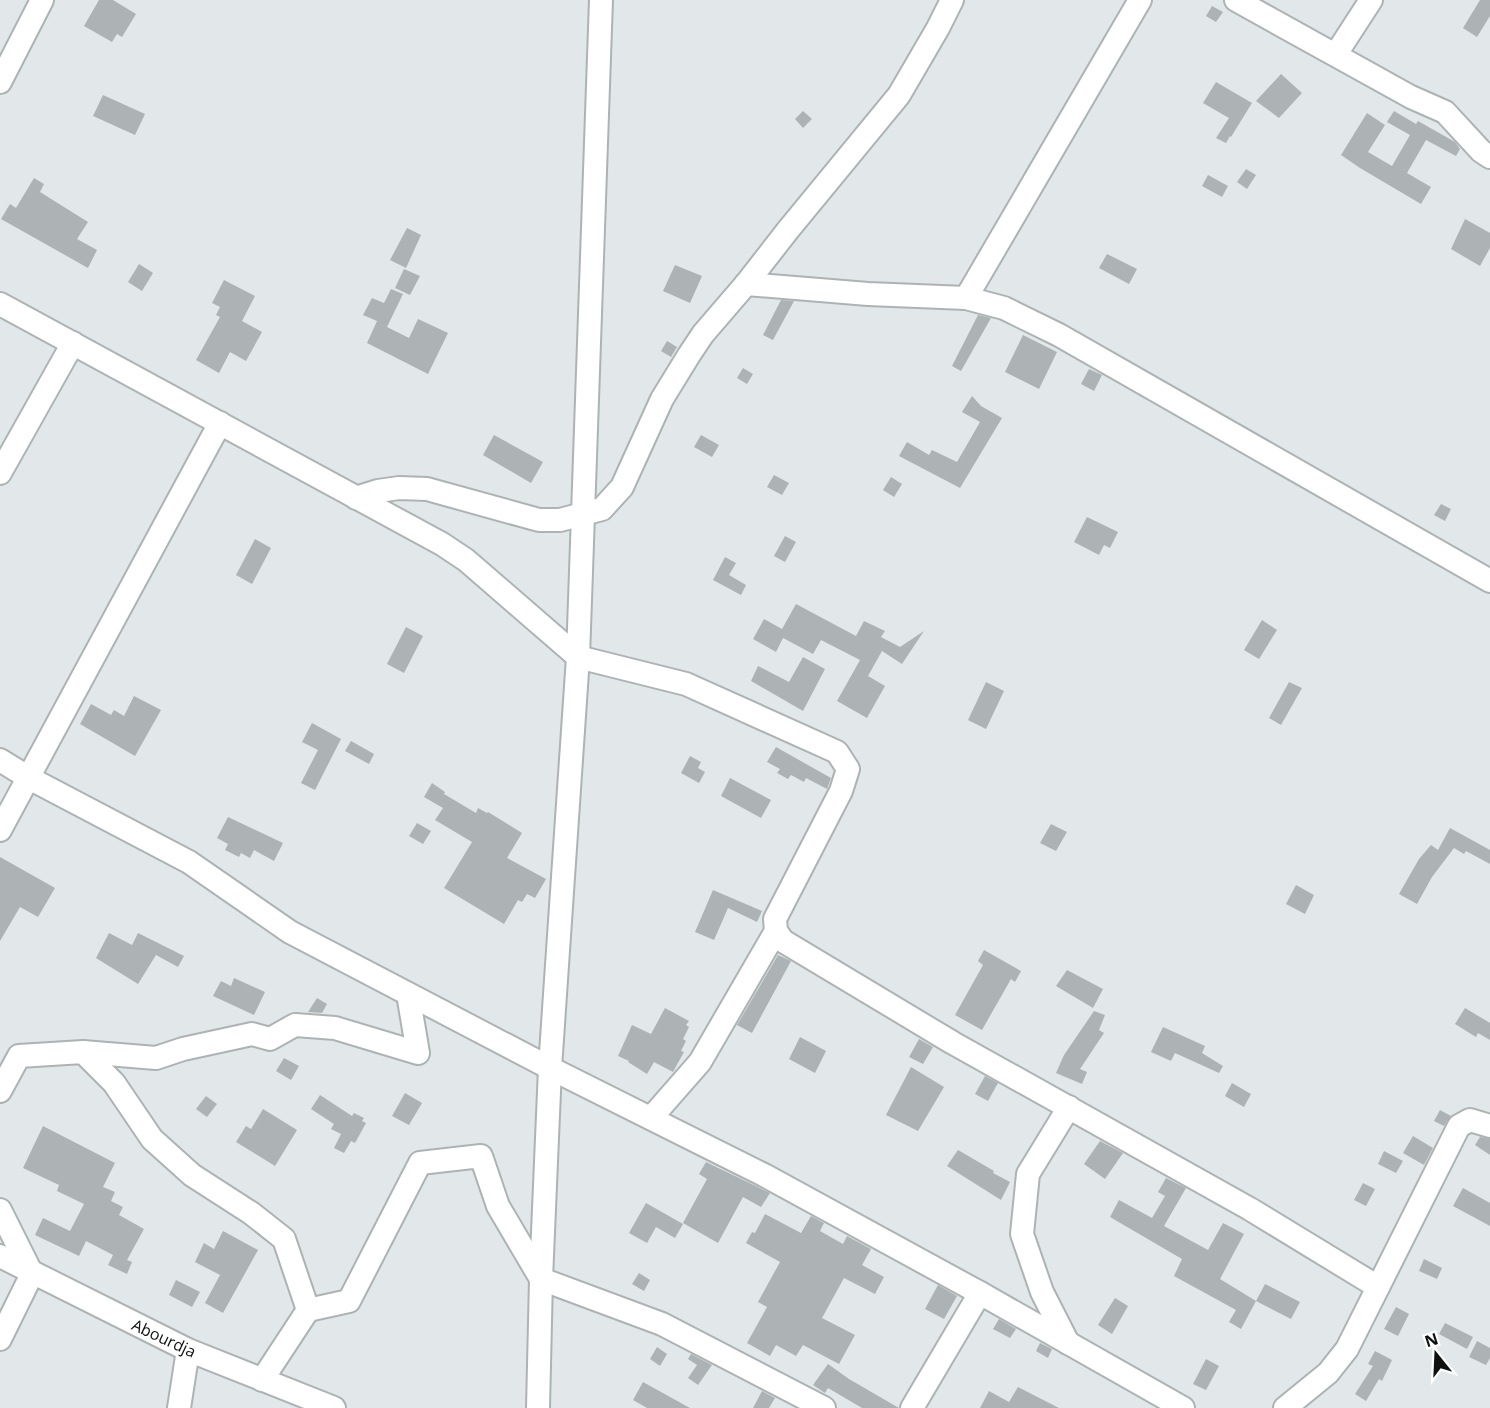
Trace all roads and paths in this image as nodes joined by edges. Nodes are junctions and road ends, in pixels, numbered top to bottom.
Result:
1 (42, 0) edge
2 (601, 0) edge
3 (952, 0) edge
4 (1140, 0) edge
5 (1236, 0) edge
6 (1371, 0) edge
7 (1336, 54) junction
8 (0, 82) edge
9 (1487, 147) edge
10 (746, 284) junction
11 (966, 298) junction
12 (0, 304) edge
13 (73, 343) junction
14 (220, 423) junction
15 (0, 473) edge
16 (356, 498) junction
17 (584, 515) junction
18 (1490, 581) edge
19 (578, 657) junction
20 (0, 759) edge
21 (29, 778) junction
22 (0, 830) edge
23 (776, 932) junction
24 (408, 994) junction
25 (83, 1052) junction
26 (550, 1068) junction
27 (0, 1090) edge
28 (1069, 1107) junction
29 (651, 1118) junction
30 (1490, 1126) edge
31 (0, 1210) edge
32 (0, 1256) edge
33 (32, 1274) junction
34 (541, 1279) junction
35 (1378, 1287) junction
36 (980, 1293) junction
37 (308, 1310) junction
38 (0, 1339) edge
39 (1068, 1343) junction
40 (188, 1350) junction
41 (262, 1380) junction
42 (179, 1408) edge
43 (334, 1408) edge
44 (538, 1408) edge
45 (824, 1408) edge
46 (912, 1408) edge
47 (1183, 1408) edge
48 (1285, 1408) edge

1 - 8 street
2 - 17 street
3 - 10 street
4 - 11 street
5 - 7 street
6 - 7 street
7 - 9 street
10 - 11 street
10 - 17 street
11 - 18 street
12 - 13 street
13 - 14 street
13 - 15 street
14 - 16 street
14 - 21 street
16 - 17 street
16 - 19 street
17 - 19 street
19 - 23 street
19 - 26 street
20 - 21 street
21 - 22 street
21 - 24 street
23 - 28 street
23 - 29 street
24 - 25 street
24 - 26 street
25 - 27 street
25 - 37 street
26 - 29 street
26 - 34 street
28 - 35 street
28 - 39 street
29 - 36 street
30 - 35 street
31 - 33 street
32 - 33 street, Abourdja
33 - 38 street
33 - 40 street, Abourdja
34 - 37 street
34 - 44 street
34 - 45 street
35 - 48 street
36 - 39 street
36 - 46 street
37 - 41 street
39 - 47 street
40 - 41 street, Abourdja
40 - 42 street
41 - 43 street, Abourdja

